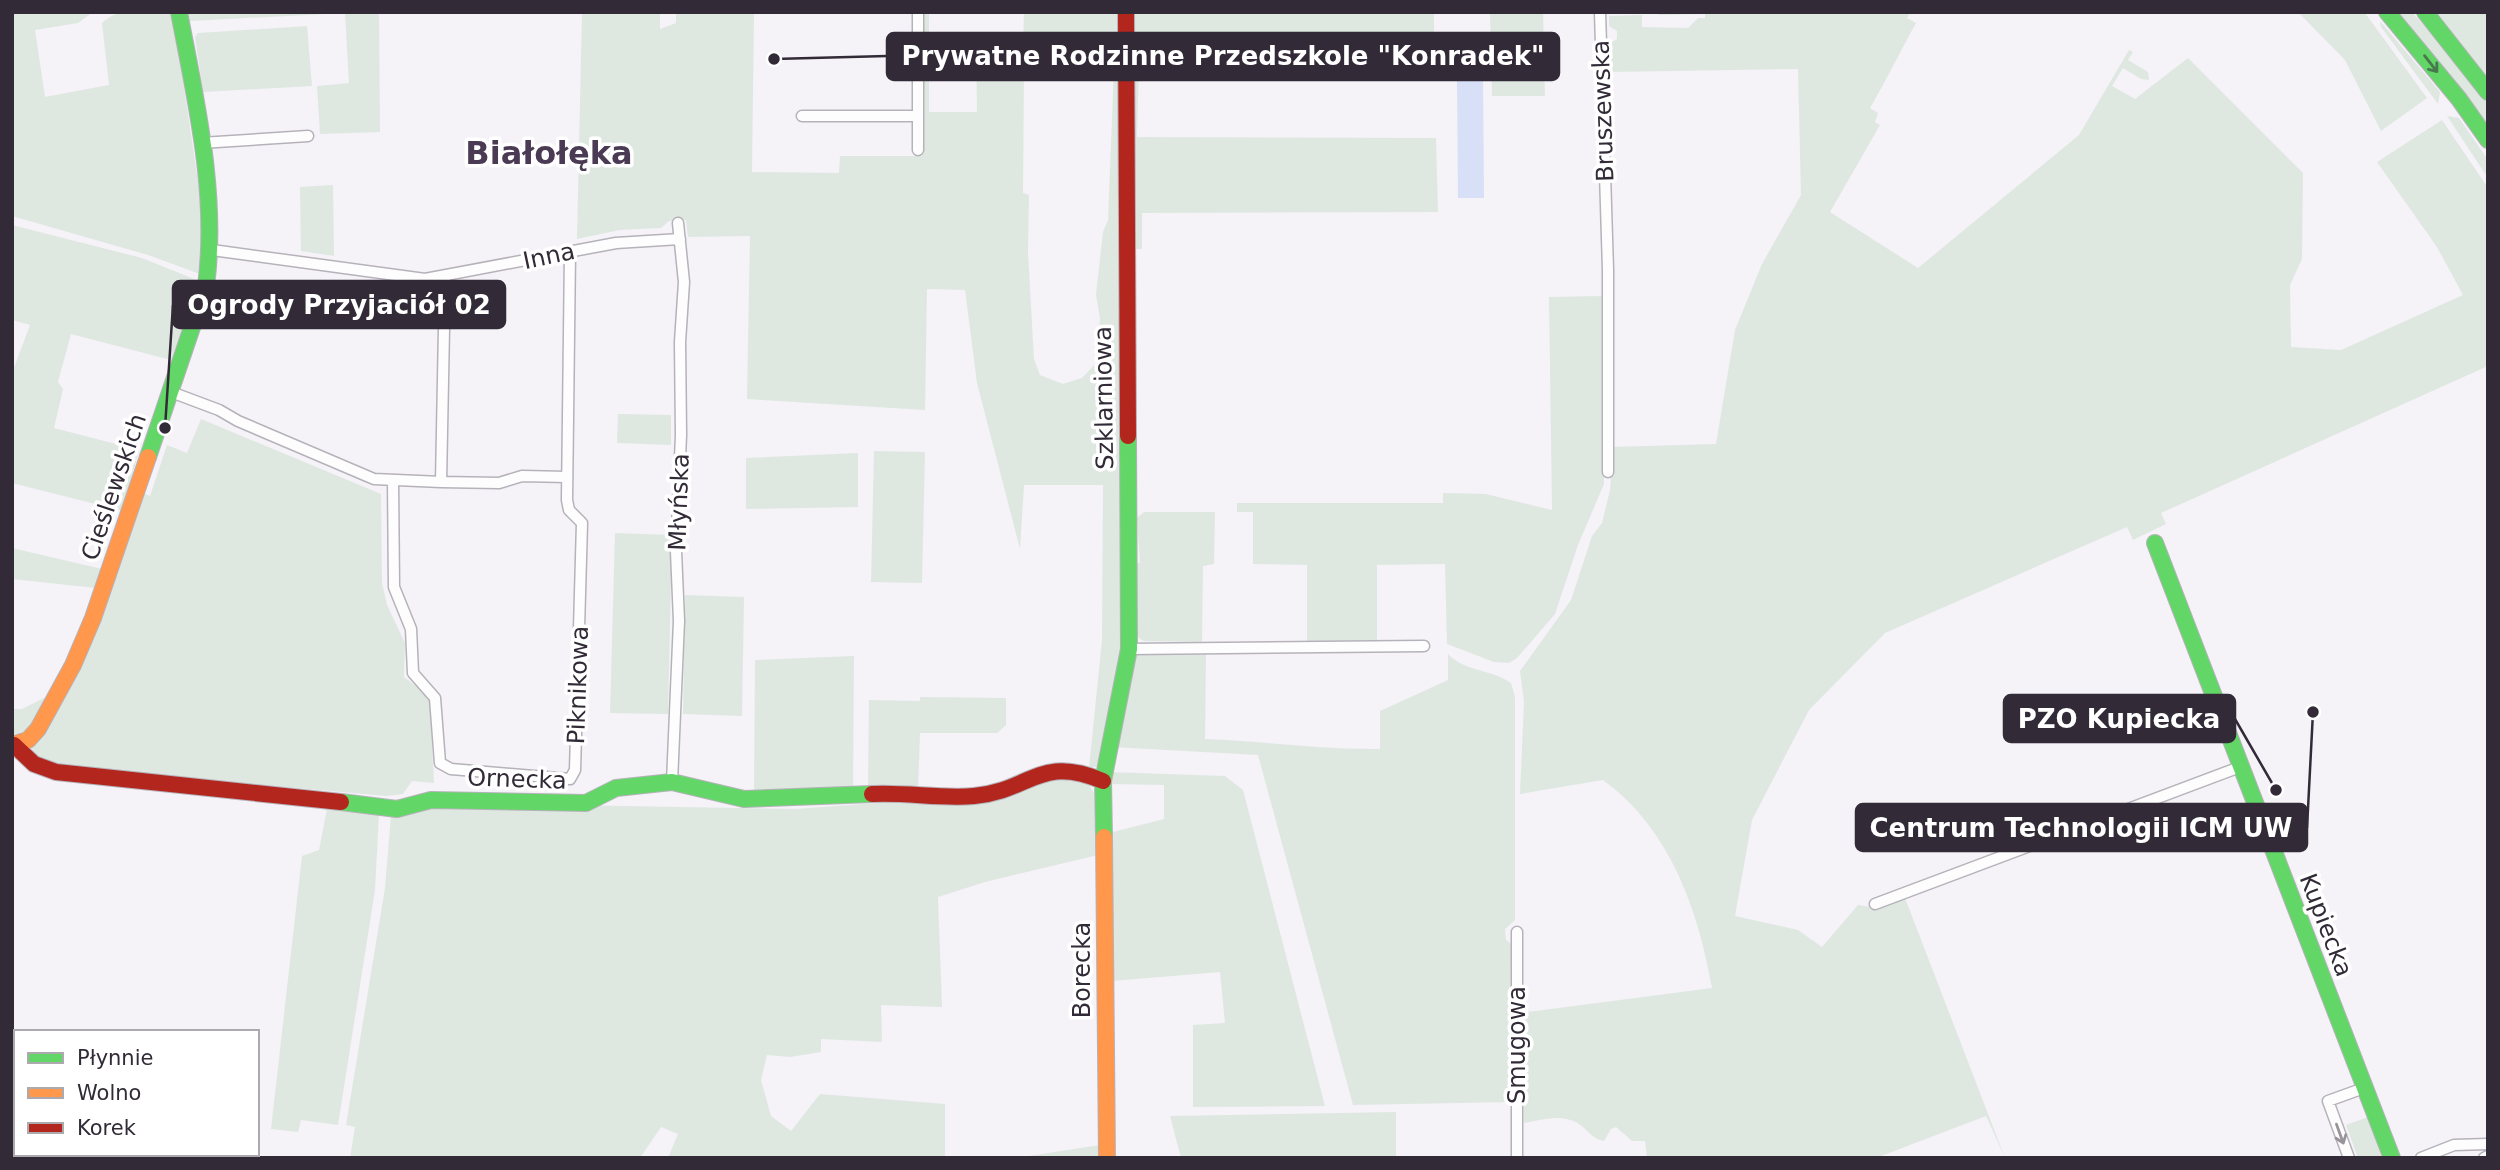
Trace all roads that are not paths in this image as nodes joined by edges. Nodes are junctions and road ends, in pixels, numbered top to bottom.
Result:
1 (178, 12) edge
2 (918, 12) edge
3 (1126, 12) edge
4 (1600, 12) edge
5 (2387, 12) edge
6 (2426, 12) edge
7 (2488, 92) edge
8 (803, 116) dead end
9 (918, 116) junction
10 (308, 136) dead end
11 (2488, 140) edge
12 (201, 143) junction
13 (918, 150) dead end
14 (678, 223) dead end
15 (680, 239) junction
16 (212, 250) junction
17 (570, 252) junction
18 (445, 277) junction
19 (172, 392) junction
20 (1608, 472) dead end
21 (567, 477) junction
22 (393, 481) junction
23 (441, 482) junction
24 (2154, 543) dead end
25 (1423, 646) dead end
26 (1129, 649) junction
27 (13, 745) edge
28 (2240, 767) junction
29 (1103, 781) junction
30 (672, 782) junction
31 (1875, 904) dead end
32 (1517, 932) dead end
33 (2364, 1088) junction
34 (2488, 1144) edge
35 (1107, 1158) edge
36 (1517, 1158) edge
37 (2349, 1158) edge
38 (2392, 1158) edge
39 (2421, 1158) edge

1 - 12 street, Cieślewskich
2 - 9 street
3 - 26 street, Szklarniowa
4 - 20 street, Bruszewska
5 -> 11 street
6 - 7 street
8 - 9 street
9 - 13 street
10 - 12 street
12 - 16 street, Cieślewskich
14 - 15 street, Młyńska
15 - 17 street, Inna
15 - 30 street, Młyńska
16 - 18 street, Inna
16 - 19 street, Cieślewskich
17 - 18 street, Inna
17 - 21 street, Piknikowa
18 - 23 street
19 - 22 street
19 - 27 street, Cieślewskich
21 - 22 street, Piknikowa
21 - 23 street
22 - 23 street
24 - 28 street, Kupiecka
25 - 26 street
26 - 29 street, Szklarniowa
27 - 30 street, Ornecka
28 - 31 street
28 - 33 street, Kupiecka
29 - 30 street, Ornecka
29 - 35 street, Borecka
32 - 36 street, Smugowa
33 -> 37 street
33 - 38 street, Kupiecka
34 - 39 street

